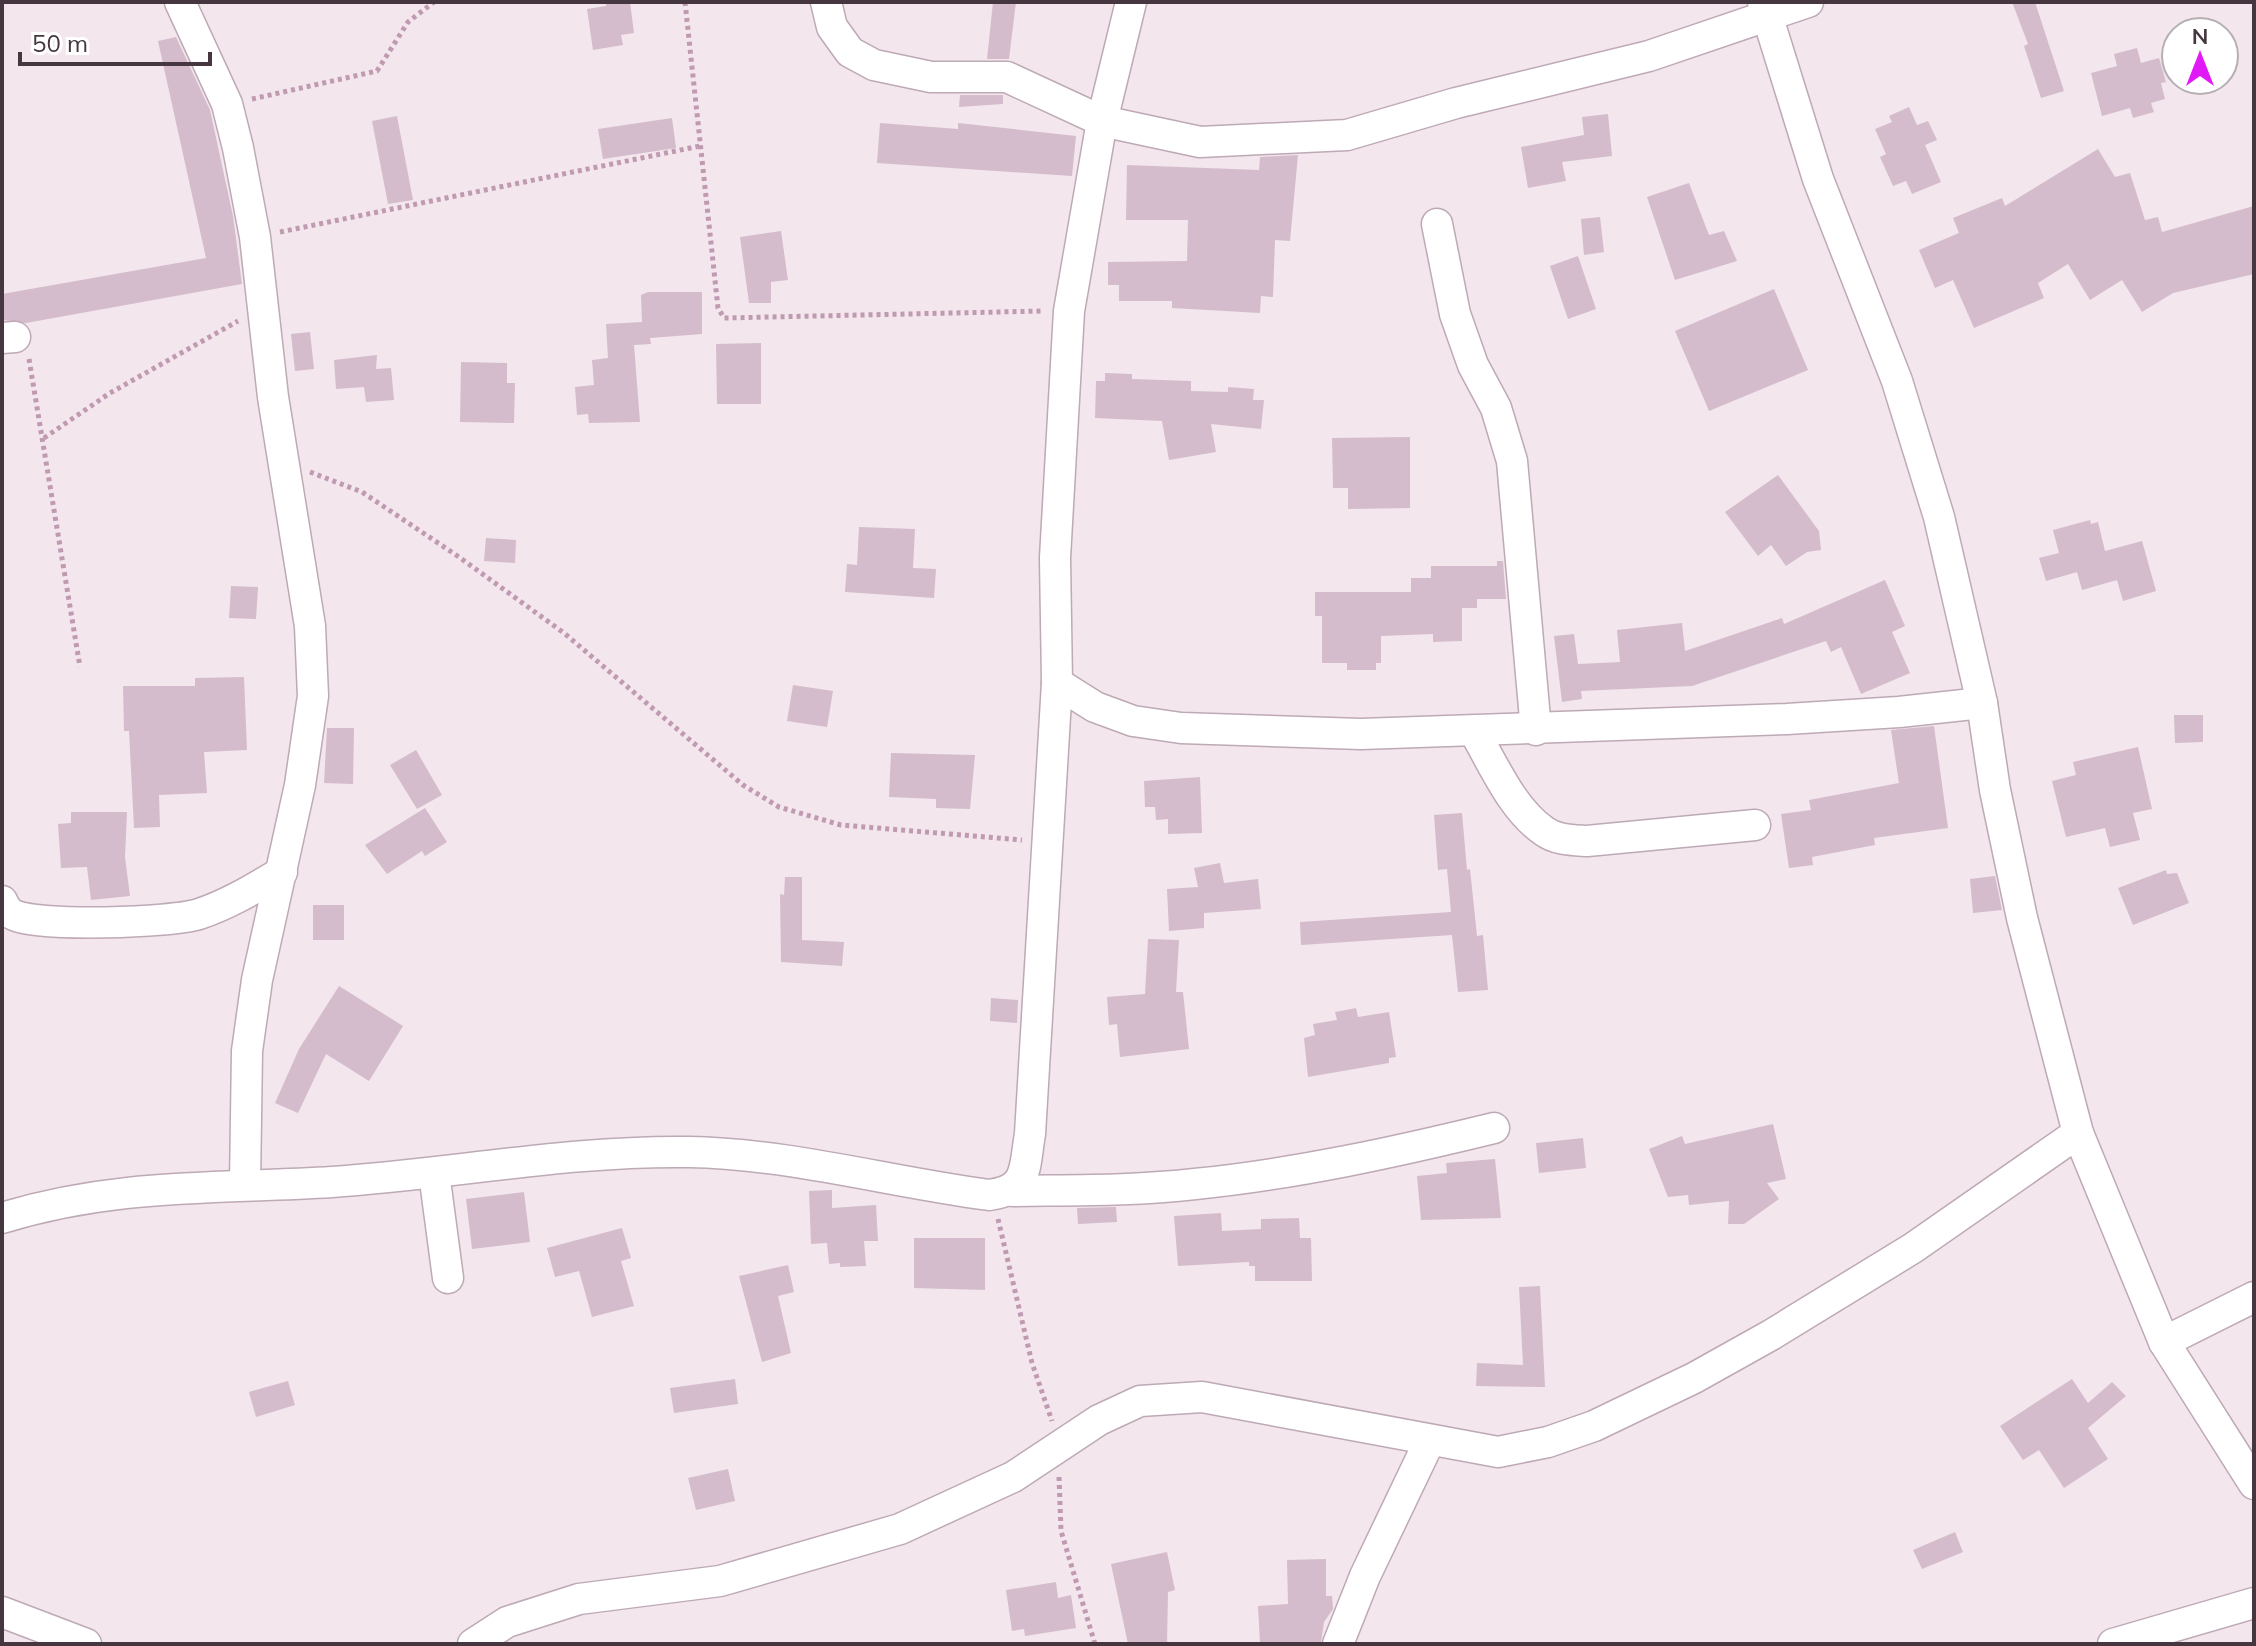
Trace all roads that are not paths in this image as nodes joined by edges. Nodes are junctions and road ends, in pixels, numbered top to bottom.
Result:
1 (180, 2) edge
2 (826, 2) edge
3 (1131, 2) edge
4 (1808, 2) edge
5 (1766, 10) edge
6 (1102, 121) junction
7 (1437, 224) dead end
8 (1057, 683) junction
9 (1982, 703) junction
10 (1536, 730) junction
11 (1474, 731) junction
12 (1755, 825) dead end
13 (282, 872) junction
14 (2, 901) edge
15 (1494, 1128) dead end
16 (2078, 1133) junction
17 (434, 1173) junction
18 (245, 1184) junction
19 (1001, 1193) junction
20 (2, 1218) edge
21 (448, 1278) dead end
22 (2254, 1297) edge
23 (2164, 1342) junction
24 (1430, 1440) junction
25 (2254, 1484) edge
26 (2254, 1603) edge
27 (2, 1612) edge
28 (2156, 1639) edge
29 (86, 1644) edge
30 (473, 1644) edge
31 (1338, 1644) edge
32 (2113, 1644) edge

1 - 13 street
2 - 6 street
3 - 6 street
4 - 5 street
5 - 6 street
5 - 9 street
6 - 8 street
7 - 10 street
8 - 11 street
8 - 19 street
9 - 10 street
9 - 16 street
10 - 11 street
11 - 12 street
13 - 14 street
13 - 18 street
15 - 19 street
16 - 23 street
16 - 24 street
17 - 18 street
17 - 19 street
17 - 21 street
18 - 20 street
22 - 23 street
23 - 25 street
24 - 30 street
24 - 31 street
26 - 28 street
27 - 29 street
28 - 32 street

